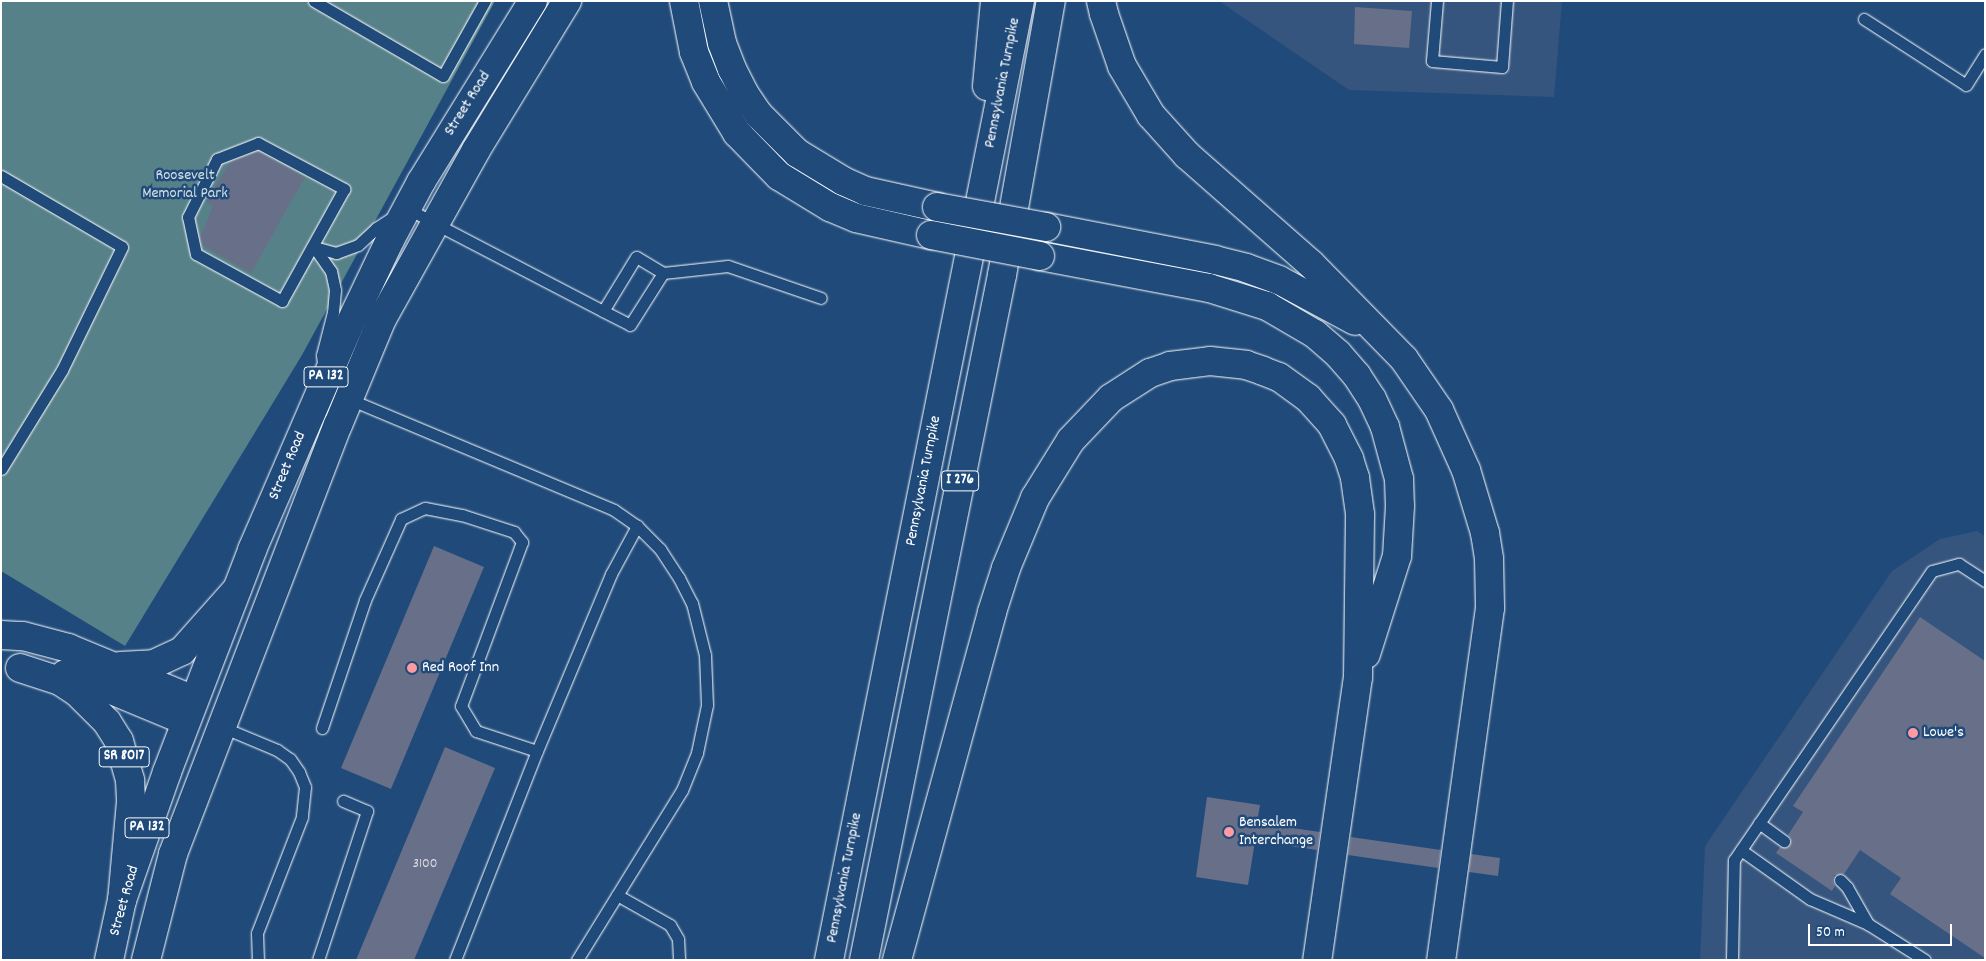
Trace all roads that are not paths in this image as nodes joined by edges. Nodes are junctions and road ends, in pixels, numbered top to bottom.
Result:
1 (314, 1) edge
2 (485, 1) edge
3 (533, 1) edge
4 (567, 1) edge
5 (684, 1) edge
6 (713, 1) edge
7 (995, 1) edge
8 (1020, 1) edge
9 (1051, 1) edge
10 (1101, 1) edge
11 (1438, 1) edge
12 (1507, 1) edge
13 (1864, 18) dead end
14 (1985, 55) edge
15 (1, 176) edge
16 (407, 208) junction
17 (436, 224) junction
18 (314, 247) junction
19 (970, 251) junction
20 (663, 273) junction
21 (821, 298) dead end
22 (603, 311) junction
23 (1384, 337) junction
24 (324, 383) junction
25 (349, 399) junction
26 (1, 468) edge
27 (637, 526) junction
28 (1985, 581) edge
29 (237, 589) junction
30 (1, 635) edge
31 (109, 665) junction
32 (11, 667) edge
33 (1358, 677) junction
34 (190, 710) junction
35 (222, 727) junction
36 (322, 728) dead end
37 (537, 751) junction
38 (343, 801) dead end
39 (1759, 823) junction
40 (1784, 841) dead end
41 (1741, 850) junction
42 (1840, 880) dead end
43 (617, 895) junction
44 (122, 900) junction
45 (1868, 924) junction
46 (1441, 959) edge
47 (109, 960) edge
48 (146, 960) edge
49 (258, 960) edge
50 (318, 960) edge
51 (455, 960) edge
52 (577, 960) edge
53 (679, 960) edge
54 (829, 960) edge
55 (864, 960) edge
56 (897, 960) edge
57 (1317, 960) edge
58 (1732, 960) edge
59 (1925, 960) edge

1 - 2 lane
3 - 16 main road, Street Road / PA 132
4 - 17 main road, Street Road / PA 132
5 - 33 main road, bridge
6 - 23 main road, bridge
7 - 19 main road
8 - 19 main road, Pennsylvania Turnpike / I 276
9 - 55 main road, Pennsylvania Turnpike / I 276
10 - 23 main road
11 - 12 lane
13 - 14 lane
15 - 26 lane
16 - 17 lane
16 - 18 lane
16 - 24 main road, Street Road / PA 132
17 - 22 lane
17 - 25 main road, Street Road / PA 132
18 - 18 lane
18 - 24 lane
19 - 54 main road, Pennsylvania Turnpike / I 276
20 - 21 lane
20 - 22 lane
20 - 22 lane
23 - 46 main road
24 - 29 main road, Street Road / PA 132
25 - 27 lane
25 - 35 main road, Street Road / PA 132
27 - 37 lane
27 - 43 lane
28 - 39 lane
29 - 31 main road
29 - 34 main road, Street Road / PA 132
30 - 31 main road
31 - 34 main road
32 - 34 main road
32 - 44 main road, SR 8017
33 - 56 main road
33 - 57 main road
34 - 35 main road
34 - 44 main road, Street Road / PA 132
35 - 48 main road, Street Road / PA 132
35 - 49 lane
36 - 37 lane
37 - 51 lane
38 - 50 lane
39 - 40 lane
39 - 41 lane
41 - 45 lane
41 - 58 lane
42 - 45 lane
43 - 52 lane
43 - 53 lane
44 - 47 main road, Street Road / PA 132
45 - 59 lane

